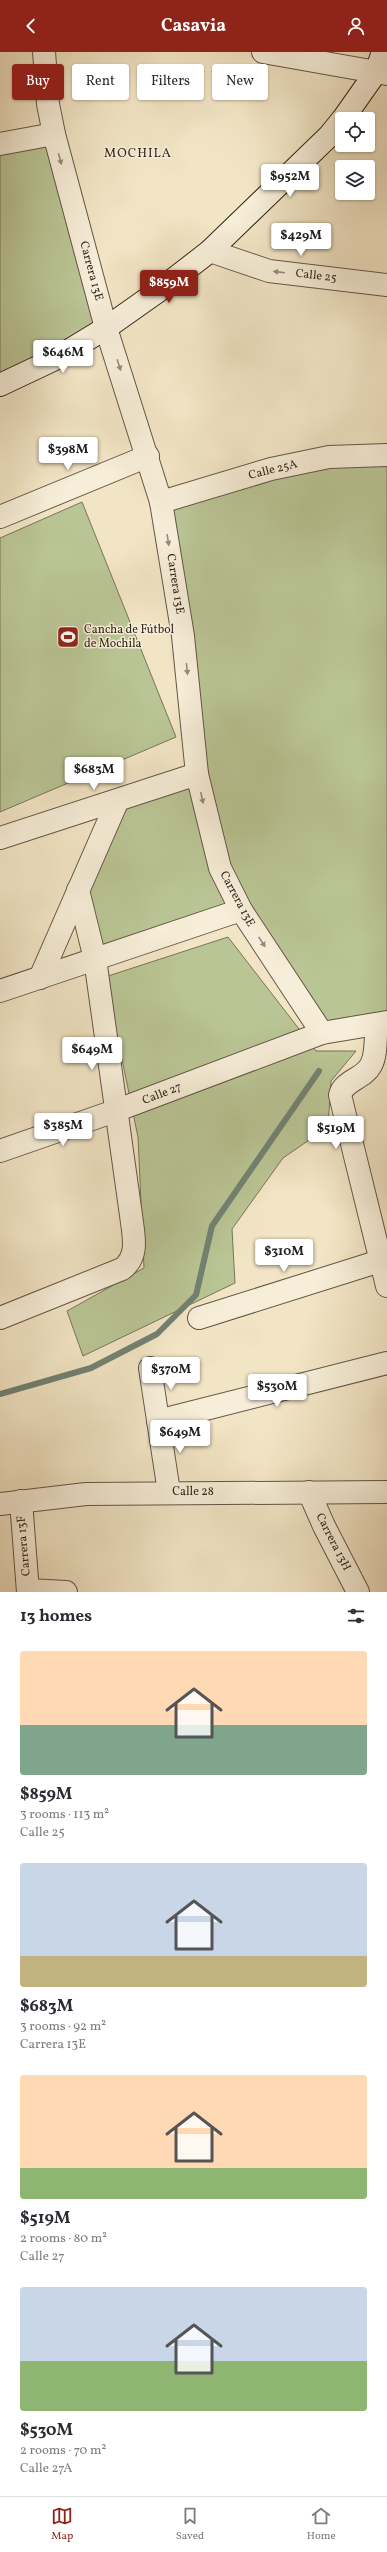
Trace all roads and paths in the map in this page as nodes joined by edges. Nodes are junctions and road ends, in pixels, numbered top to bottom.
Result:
1 (44, 52) edge
2 (263, 52) edge
3 (383, 52) edge
4 (381, 73) edge
5 (349, 112) edge
6 (335, 129) edge
7 (54, 134) junction
8 (0, 144) edge
9 (210, 251) junction
10 (387, 285) edge
11 (106, 328) junction
12 (0, 385) edge
13 (387, 455) edge
14 (148, 456) junction
15 (162, 502) junction
16 (0, 517) edge
17 (197, 774) junction
18 (117, 802) junction
19 (0, 838) edge
20 (78, 890) junction
21 (241, 910) junction
22 (95, 959) junction
23 (40, 978) junction
24 (0, 991) edge
25 (382, 1023) edge
26 (322, 1033) junction
27 (115, 1112) junction
28 (0, 1151) edge
29 (380, 1261) junction
30 (387, 1286) edge
31 (0, 1318) edge
32 (199, 1318) dead end
33 (387, 1363) edge
34 (150, 1368) dead end
35 (158, 1420) junction
36 (169, 1492) junction
37 (309, 1492) junction
38 (387, 1492) edge
39 (10, 1503) edge
40 (28, 1591) edge
41 (66, 1592) edge
42 (358, 1592) edge

1 - 7 street, Carrera 13E
2 - 4 street
3 - 4 street
4 - 5 street
6 - 9 street
7 - 8 street
7 -> 11 street, Carrera 13E
10 -> 9 street, Calle 25
9 - 11 street
11 - 12 street
11 -> 14 street, Carrera 13E
13 - 15 street, Calle 25A
14 - 15 street, Carrera 13E
14 - 16 street
15 -> 17 street, Carrera 13E
17 - 18 street
17 -> 21 street, Carrera 13E
18 - 19 street
18 - 20 street
20 - 22 street
20 - 23 street
21 - 22 street
21 -> 26 street, Carrera 13E
22 - 23 street
22 - 27 street
23 - 24 street
25 - 26 street
25 - 29 street
26 - 27 street, Calle 27
27 - 28 street, Calle 27
27 - 31 street
29 - 30 street
29 - 32 street
33 - 35 street
34 - 35 street
35 - 36 street
36 - 37 street, Calle 28
36 - 39 street, Calle 28
37 - 38 street, Calle 28
37 - 42 street, Carrera 13H
39 - 40 street, Carrera 13F
40 - 41 street

